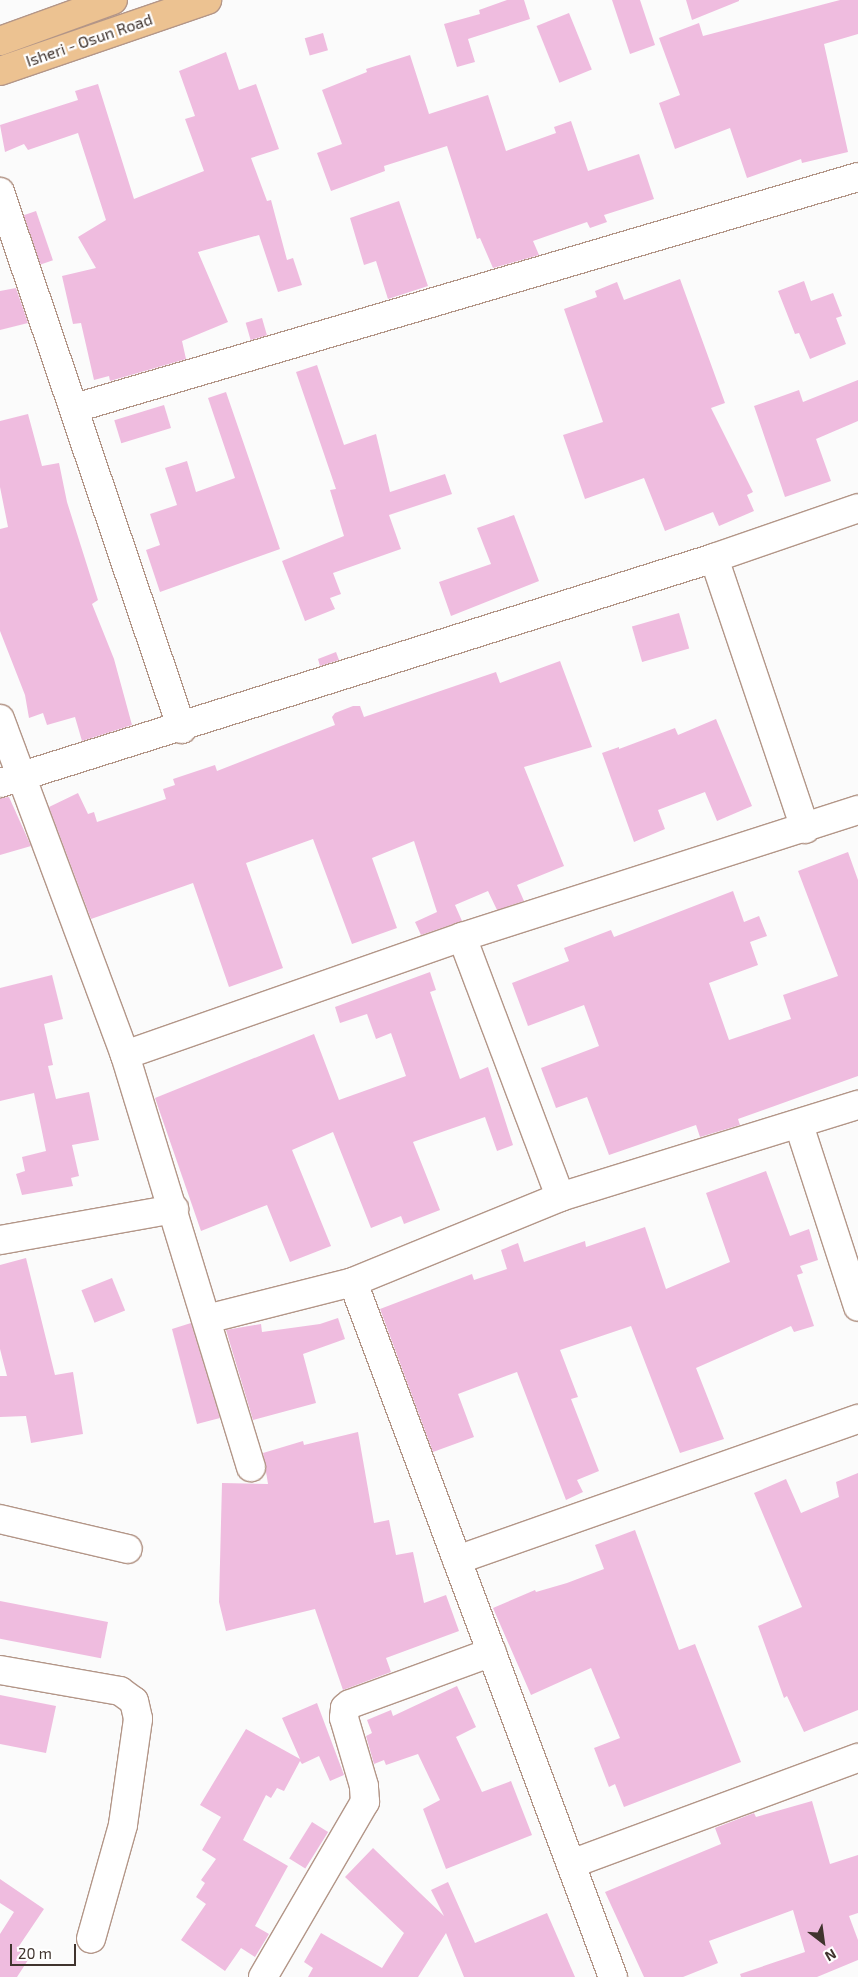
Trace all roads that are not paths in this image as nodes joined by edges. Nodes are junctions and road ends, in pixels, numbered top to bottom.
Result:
1 (113, 0) edge
2 (207, 0) edge
3 (0, 41) edge
4 (0, 71) edge
5 (858, 177) edge
6 (0, 192) edge
7 (75, 408) junction
8 (858, 508) edge
9 (714, 558) junction
10 (0, 719) edge
11 (182, 729) junction
12 (11, 781) edge
13 (858, 810) edge
14 (805, 829) junction
15 (462, 937) junction
16 (125, 1055) junction
17 (858, 1105) edge
18 (800, 1125) junction
19 (560, 1197) junction
20 (174, 1208) junction
21 (0, 1240) edge
22 (353, 1282) junction
23 (858, 1307) edge
24 (207, 1319) junction
25 (858, 1419) edge
26 (251, 1467) dead end
27 (0, 1519) edge
28 (128, 1549) dead end
29 (457, 1560) junction
30 (492, 1652) junction
31 (0, 1670) edge
32 (858, 1758) edge
33 (571, 1864) junction
34 (91, 1939) dead end
35 (263, 1977) edge
36 (614, 1977) edge

1 - 3 main road
2 - 4 main road, Isheri - Osun Road
5 - 7 street
6 - 7 street
7 - 11 street
8 - 9 street
9 - 11 street
9 - 14 street
10 - 12 street
11 - 12 street
12 - 16 street
13 - 14 street
14 - 15 street
15 - 16 street
15 - 19 street
16 - 20 street
17 - 18 street
18 - 19 street
18 - 23 street
19 - 22 street
20 - 21 street
20 - 24 street
22 - 24 street
22 - 29 street
24 - 26 street
25 - 29 street
27 - 28 street
29 - 30 street
30 - 33 street
30 - 35 street
31 - 34 street
32 - 33 street
33 - 36 street

